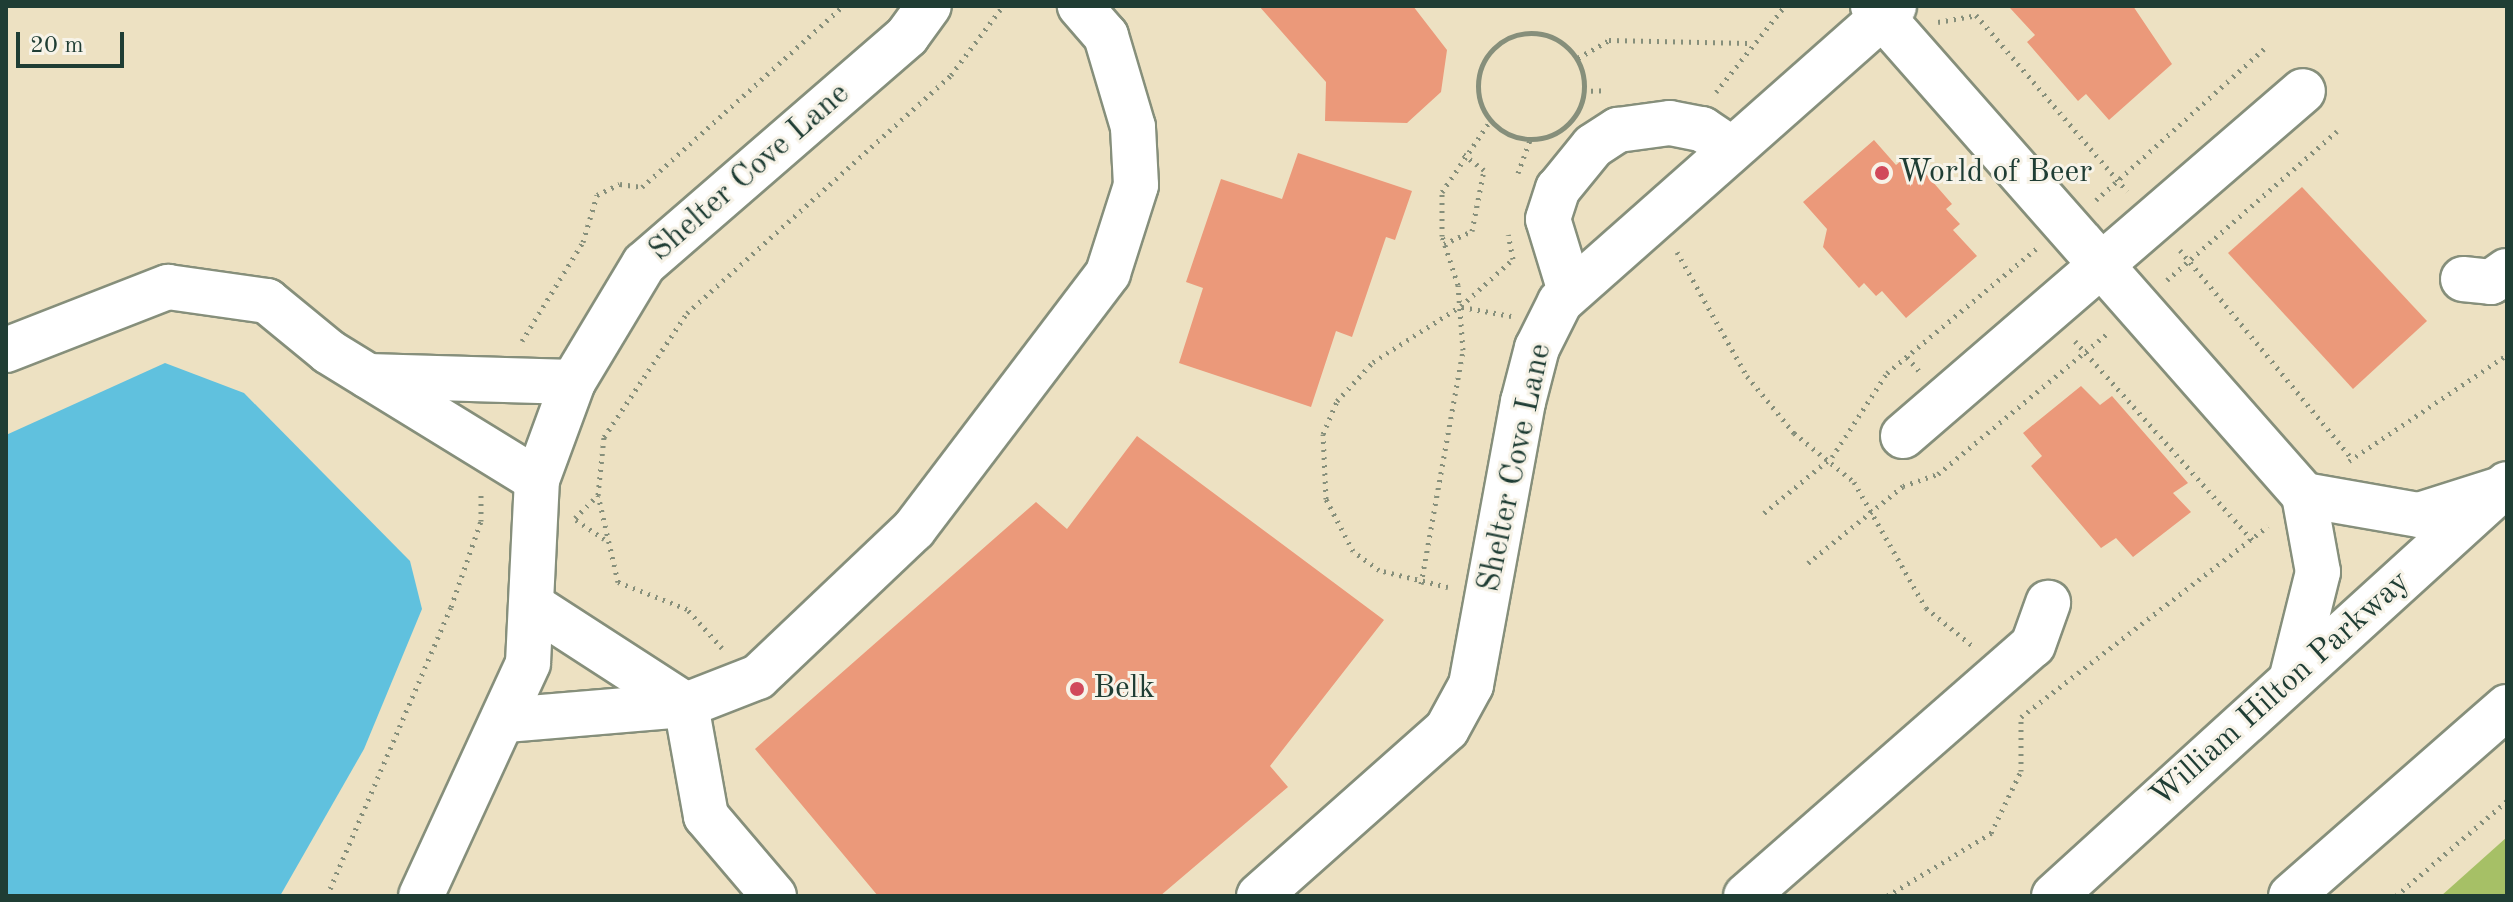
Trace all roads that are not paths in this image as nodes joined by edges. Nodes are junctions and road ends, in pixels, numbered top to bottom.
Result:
1 (929, 6) edge
2 (1080, 6) edge
3 (1883, 9) edge
4 (2303, 91) dead end
5 (1730, 148) junction
6 (2100, 266) junction
7 (2507, 271) edge
8 (2463, 279) dead end
9 (1570, 291) junction
10 (6, 350) edge
11 (368, 376) junction
12 (573, 382) junction
13 (1903, 436) dead end
14 (537, 480) junction
15 (2504, 487) edge
16 (2304, 495) junction
17 (2048, 603) dead end
18 (536, 608) junction
19 (2291, 680) junction
20 (686, 705) junction
21 (2507, 707) edge
22 (506, 720) junction
23 (421, 896) edge
24 (774, 896) edge
25 (1259, 896) edge
26 (1746, 896) edge
27 (2054, 896) edge
28 (2291, 896) edge

1 - 12 main road, Shelter Cove Lane
2 - 20 main road
3 - 5 main road, Shelter Cove Lane
3 - 6 main road
4 - 6 main road
5 - 9 main road, Shelter Cove Lane
5 - 9 main road
6 - 13 main road
6 - 16 main road
7 - 8 main road
9 - 25 main road, Shelter Cove Lane
10 - 11 main road
11 - 12 main road
11 - 14 main road
12 - 14 main road, Shelter Cove Lane
14 - 18 main road, Shelter Cove Lane
15 - 16 main road
15 - 19 main road, William Hilton Parkway
16 - 19 main road
17 - 26 main road
18 - 20 main road
18 - 22 main road, Shelter Cove Lane
19 - 27 main road, William Hilton Parkway
20 - 22 main road
20 - 24 main road
21 - 28 main road
22 - 23 main road, Shelter Cove Lane

